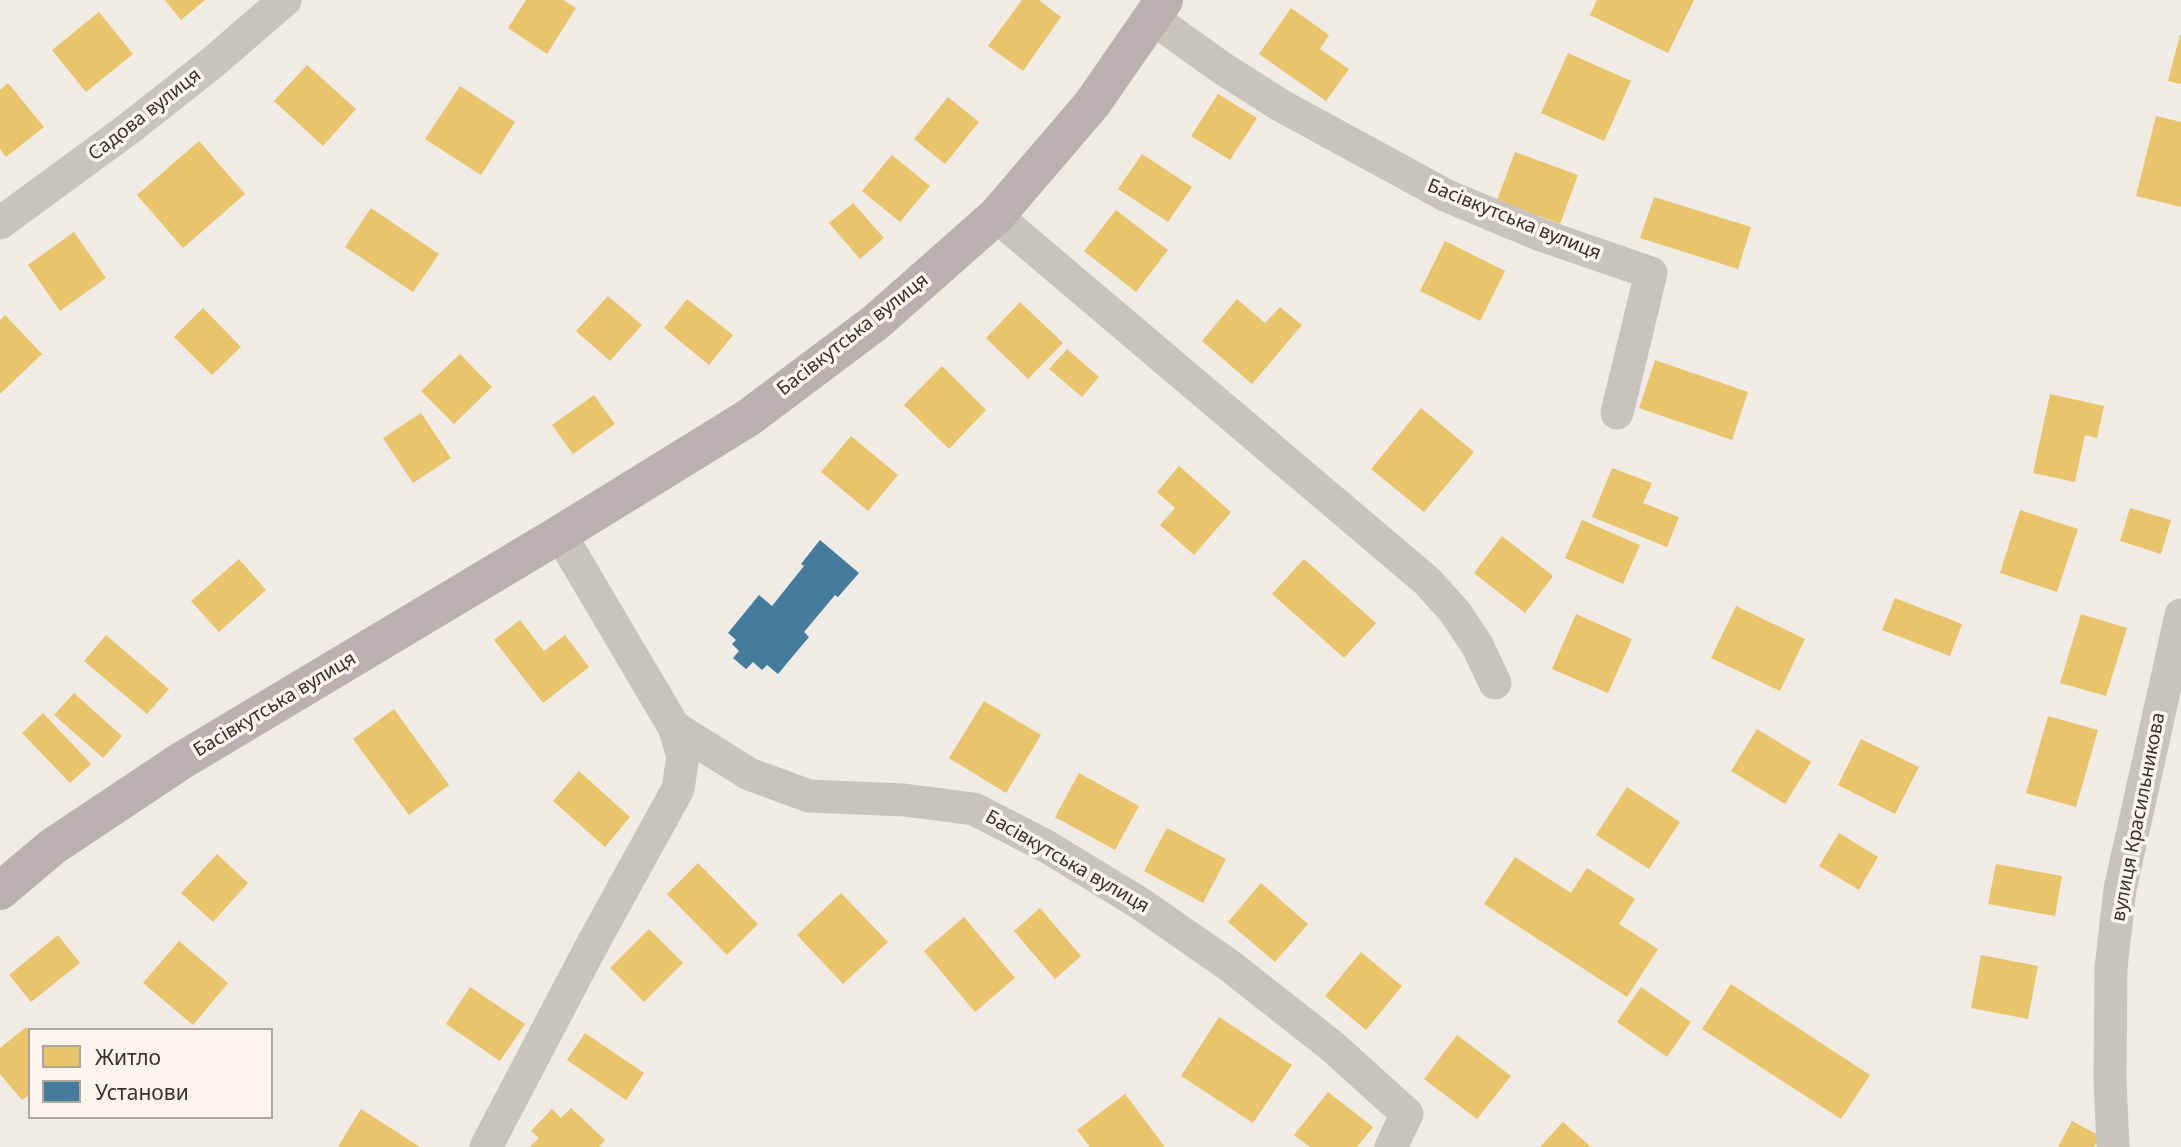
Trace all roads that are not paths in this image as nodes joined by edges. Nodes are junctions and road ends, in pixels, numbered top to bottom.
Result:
1 (285, 0) edge
2 (1158, 9) edge
3 (996, 216) junction
4 (0, 223) edge
5 (1617, 413) dead end
6 (560, 534) junction
7 (2181, 615) edge
8 (1495, 683) dead end
9 (674, 727) junction
10 (0, 891) edge
11 (486, 1147) edge
12 (1391, 1147) edge
13 (2113, 1147) edge

1 - 4 street, Садова вулиця
2 - 3 main road, Басівкутська вулиця
2 - 5 street, Басівкутська вулиця
3 - 6 main road, Басівкутська вулиця
3 - 8 street
6 - 9 street, Басівкутська вулиця
6 - 10 main road, Басівкутська вулиця
7 - 13 street, вулиця Красильникова
9 - 11 street, Басівкутська вулиця
9 - 12 street, Басівкутська вулиця

